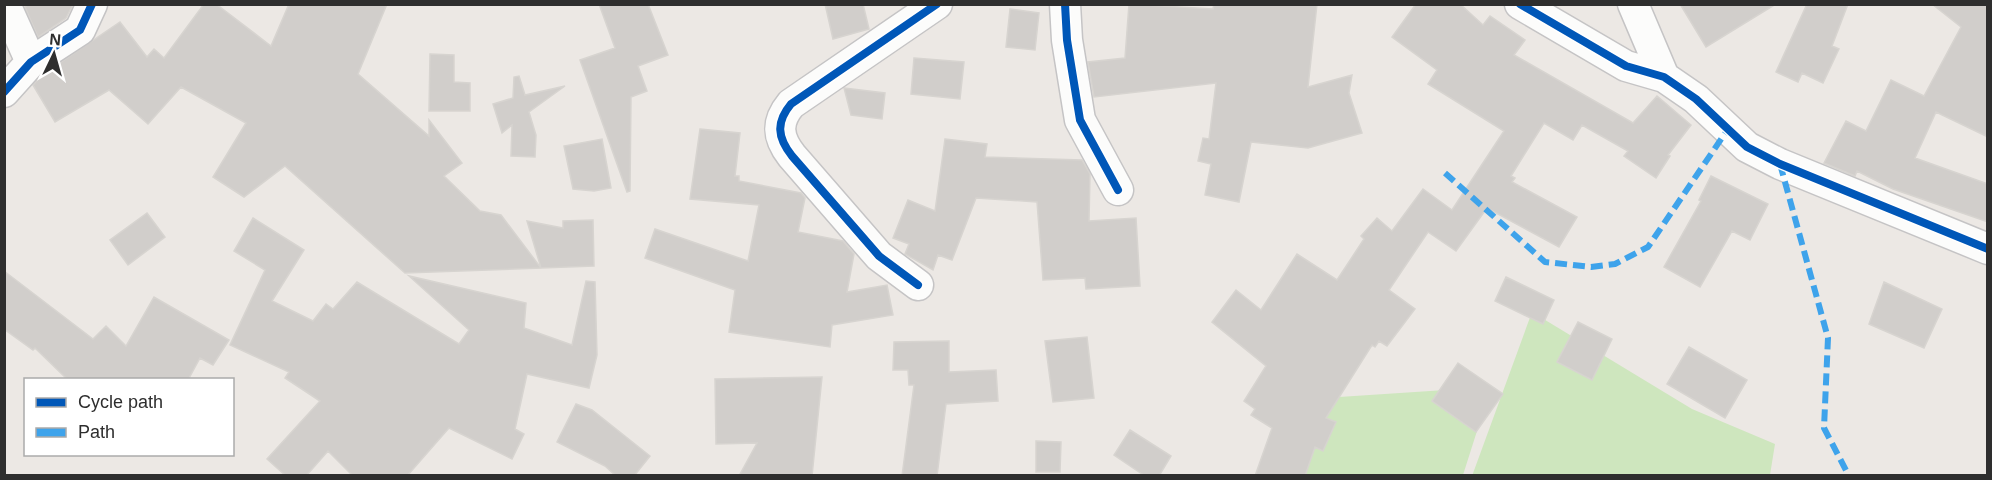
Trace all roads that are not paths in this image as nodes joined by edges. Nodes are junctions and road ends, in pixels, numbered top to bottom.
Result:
1 (6, 4) edge
2 (92, 4) edge
3 (937, 4) edge
4 (1065, 4) edge
5 (1520, 4) edge
6 (1633, 4) edge
7 (31, 62) junction
8 (1664, 77) junction
9 (4, 92) edge
10 (1118, 190) dead end
11 (1988, 249) edge
12 (918, 285) dead end

1 - 7 street
2 - 7 street
3 - 12 street
4 - 10 street
5 - 8 street
6 - 8 street
7 - 9 street
8 - 11 street

